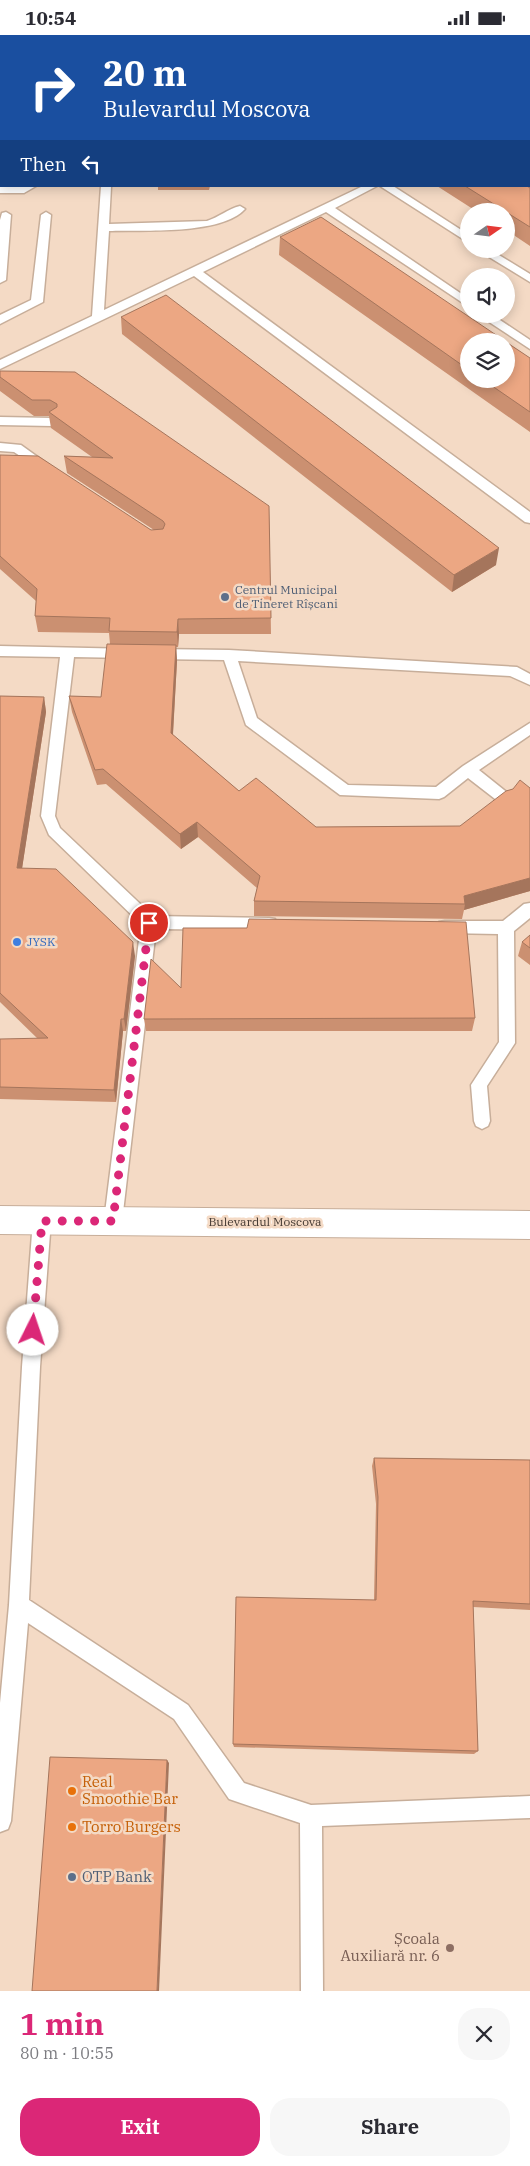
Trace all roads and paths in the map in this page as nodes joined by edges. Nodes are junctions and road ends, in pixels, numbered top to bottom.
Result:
1 (30, 187) edge
2 (106, 187) edge
3 (370, 187) edge
4 (387, 187) edge
5 (0, 189) edge
6 (327, 208) junction
7 (240, 209) dead end
8 (6, 215) dead end
9 (46, 215) dead end
10 (104, 228) junction
11 (460, 234) edge
12 (496, 258) edge
13 (196, 272) junction
14 (530, 279) edge
15 (0, 281) edge
16 (460, 298) edge
17 (98, 319) junction
18 (0, 320) edge
19 (497, 323) edge
20 (530, 345) edge
21 (0, 365) edge
22 (0, 421) edge
23 (52, 422) edge
24 (0, 447) edge
25 (58, 475) edge
26 (530, 519) edge
27 (0, 651) edge
28 (68, 652) junction
29 (229, 655) junction
30 (530, 680) edge
31 (530, 728) edge
32 (468, 770) junction
33 (504, 798) edge
34 (530, 909) edge
35 (149, 923) junction
36 (288, 925) edge
37 (426, 927) edge
38 (506, 929) junction
39 (482, 1121) dead end
40 (0, 1220) edge
41 (42, 1221) junction
42 (113, 1221) junction
43 (530, 1225) edge
44 (19, 1605) junction
45 (530, 1807) edge
46 (311, 1816) junction
47 (0, 1821) edge
48 (312, 1991) edge

1 - 5 lane
2 - 10 lane
3 - 6 lane
4 - 11 lane
6 - 13 lane
6 - 16 lane
7 - 10 lane
8 - 15 lane
9 - 18 lane
10 - 17 lane
12 - 14 lane
13 - 17 lane
13 - 26 lane
17 - 21 lane
19 - 20 lane
22 - 23 lane
24 - 25 lane
27 - 28 lane
28 - 29 lane
28 - 35 lane
29 - 30 lane
29 - 32 lane
31 - 32 lane
32 - 33 lane
34 - 38 lane
35 - 36 lane
35 - 42 lane
37 - 38 lane
38 - 39 lane
40 - 41 main road, Bulevardul Moscova
41 - 42 main road, Bulevardul Moscova
41 - 44 lane
42 - 43 main road, Bulevardul Moscova
44 - 46 lane
44 - 47 lane
45 - 46 lane
46 - 48 lane

